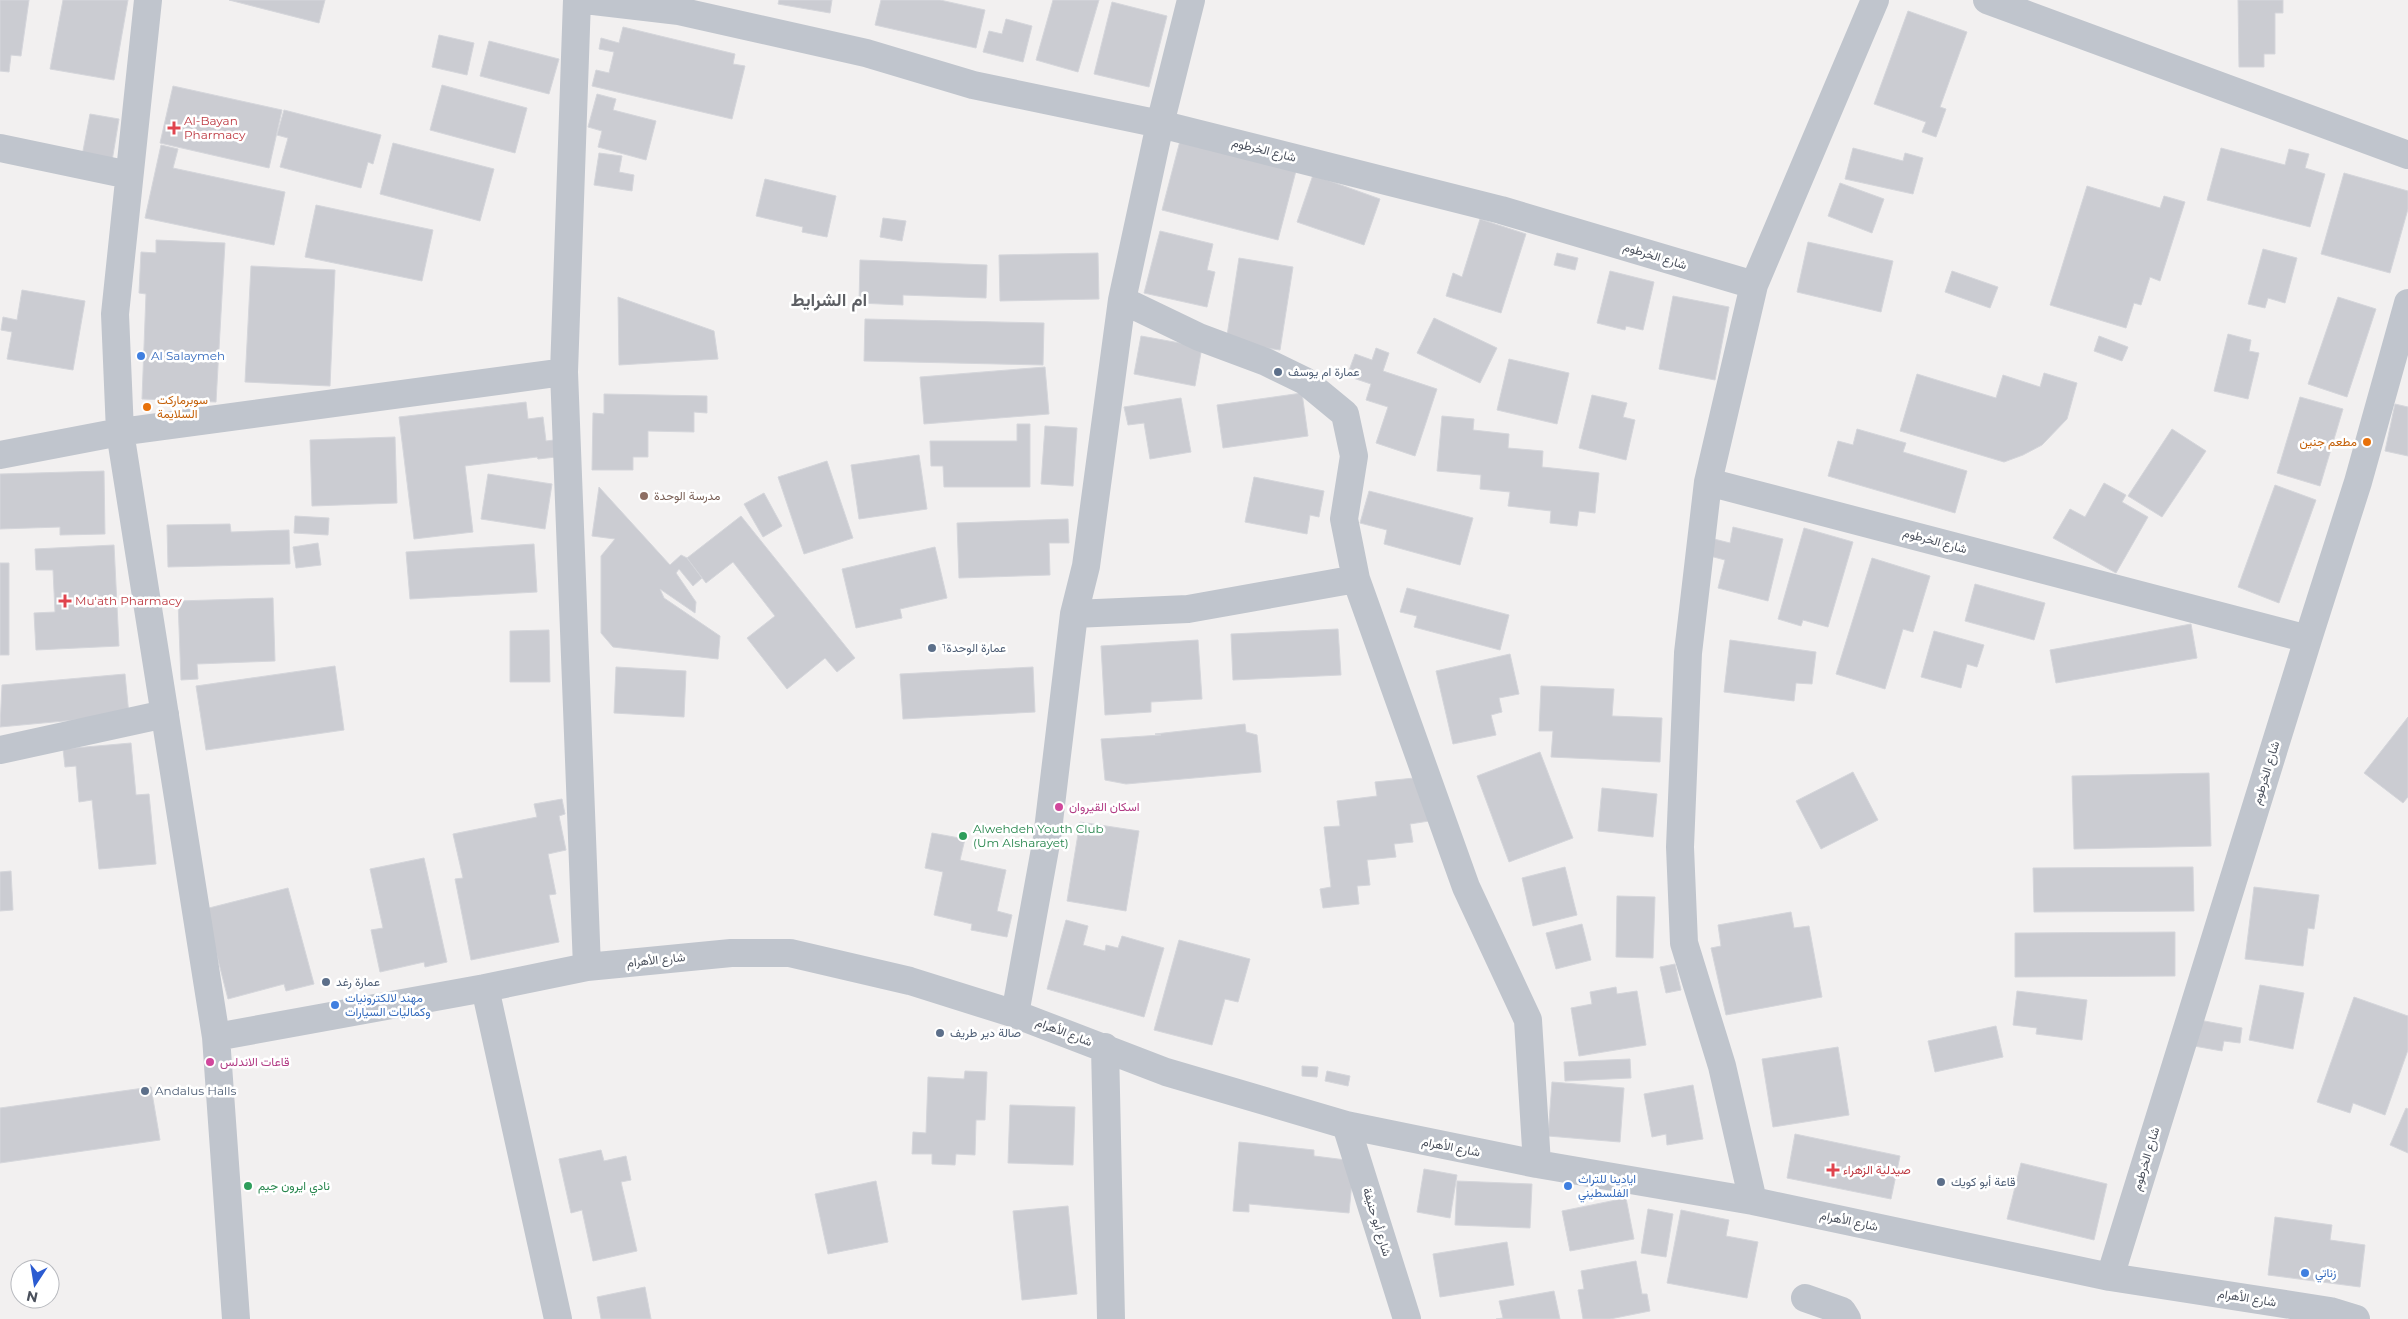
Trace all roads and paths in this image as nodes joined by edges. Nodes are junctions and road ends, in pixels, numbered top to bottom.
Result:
1 (148, 0) edge
2 (577, 0) edge
3 (584, 0) edge
4 (1191, 0) edge
5 (1875, 0) edge
6 (1987, 0) edge
7 (1160, 124) junction
8 (0, 148) edge
9 (2408, 155) edge
10 (129, 175) junction
11 (1754, 286) junction
12 (1122, 300) junction
13 (2408, 303) edge
14 (564, 372) junction
15 (120, 432) junction
16 (0, 456) edge
17 (1708, 482) junction
18 (1356, 579) junction
19 (1074, 614) junction
20 (2308, 639) junction
21 (165, 714) junction
22 (0, 750) edge
23 (587, 967) junction
24 (485, 988) junction
25 (1015, 1014) junction
26 (216, 1037) junction
27 (1105, 1047) junction
28 (1346, 1126) junction
29 (1537, 1164) junction
30 (1753, 1201) junction
31 (2110, 1277) junction
32 (1805, 1298) dead end
33 (2335, 1315) edge
34 (236, 1319) edge
35 (558, 1319) edge
36 (1111, 1319) edge
37 (1407, 1319) edge
38 (1847, 1319) edge
39 (2356, 1319) edge

1 - 10 street
2 - 14 street
3 - 7 street, شارع الخرطوم
4 - 7 street
5 - 11 street
6 - 9 street
7 - 11 street, شارع الخرطوم
7 - 12 street
8 - 10 street
10 - 15 street
11 - 17 street
12 - 18 street
12 - 19 street
13 - 20 street
14 - 15 street
14 - 23 street
15 - 16 street
15 - 21 street
17 - 20 street, شارع الخرطوم
17 - 30 street
18 - 19 street
18 - 29 street
19 - 25 street
20 - 31 street, شارع الخرطوم
21 - 22 street
21 - 26 street
23 - 24 street, شارع الأهرام
23 - 25 street, شارع الأهرام
24 - 26 street, شارع الأهرام
24 - 35 street
25 - 27 street, شارع الأهرام
26 - 34 street
27 - 28 street, شارع الأهرام
27 - 36 street
28 - 29 street, شارع الأهرام
28 - 37 street, شارع أبو حنيفة
29 - 30 street, شارع الأهرام
30 - 31 street, شارع الأهرام
31 - 33 street, شارع الأهرام
32 - 38 street
33 - 39 street, شارع الأهرام

